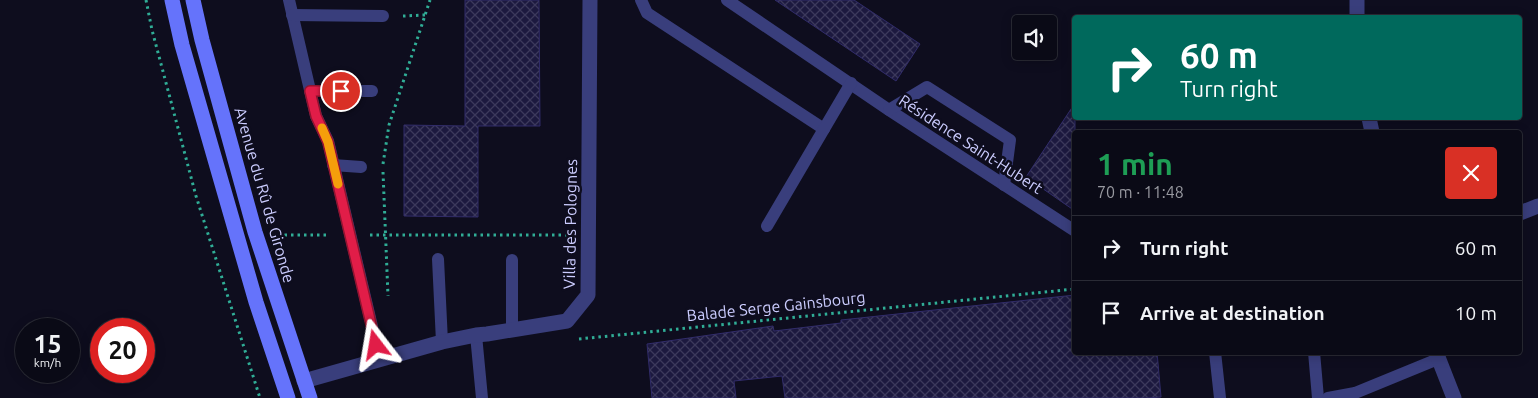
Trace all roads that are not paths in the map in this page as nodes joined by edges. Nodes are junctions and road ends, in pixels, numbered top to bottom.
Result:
1 (172, 0) edge
2 (193, 0) edge
3 (289, 0) edge
4 (590, 0) edge
5 (641, 0) edge
6 (727, 0) edge
7 (1357, 0) edge
8 (292, 15) junction
9 (1357, 15) edge
10 (383, 16) dead end
11 (851, 84) junction
12 (310, 91) junction
13 (372, 92) dead end
14 (889, 110) junction
15 (824, 129) junction
16 (333, 165) junction
17 (361, 167) dead end
18 (1004, 185) junction
19 (1538, 206) edge
20 (1522, 212) edge
21 (767, 226) dead end
22 (1072, 229) edge
23 (438, 259) dead end
24 (512, 260) dead end
25 (512, 330) junction
26 (476, 335) junction
27 (442, 342) junction
28 (1215, 355) edge
29 (1314, 355) edge
30 (1437, 356) edge
31 (380, 360) junction
32 (304, 381) junction
33 (1350, 396) edge
34 (288, 398) edge
35 (310, 398) edge
36 (482, 398) edge
37 (1220, 398) edge
38 (1318, 398) edge
39 (1328, 398) edge
40 (1454, 398) edge

1 - 34 main road
2 - 32 main road, Avenue du Rû de Gironde
3 - 8 lane
4 - 25 street, Villa des Polognes
5 - 15 lane
6 - 11 lane, Résidence Saint-Hubert
7 - 9 street
8 - 10 lane
8 - 12 lane
11 - 14 lane, Résidence Saint-Hubert
11 - 15 lane
12 - 13 lane
12 - 16 lane
14 - 18 lane, Résidence Saint-Hubert
14 - 18 lane
15 - 21 lane
16 - 17 lane
16 - 31 lane
18 - 22 lane, Résidence Saint-Hubert
19 - 20 street
23 - 27 lane
24 - 25 lane
25 - 26 street, Villa des Polognes
26 - 27 street, Villa des Polognes
26 - 36 lane
27 - 31 street, Villa des Polognes
28 - 37 lane
29 - 38 lane
30 - 33 lane
30 - 40 street
31 - 32 street, Villa des Polognes
32 - 35 main road, Avenue du Rû de Gironde
33 - 39 lane

